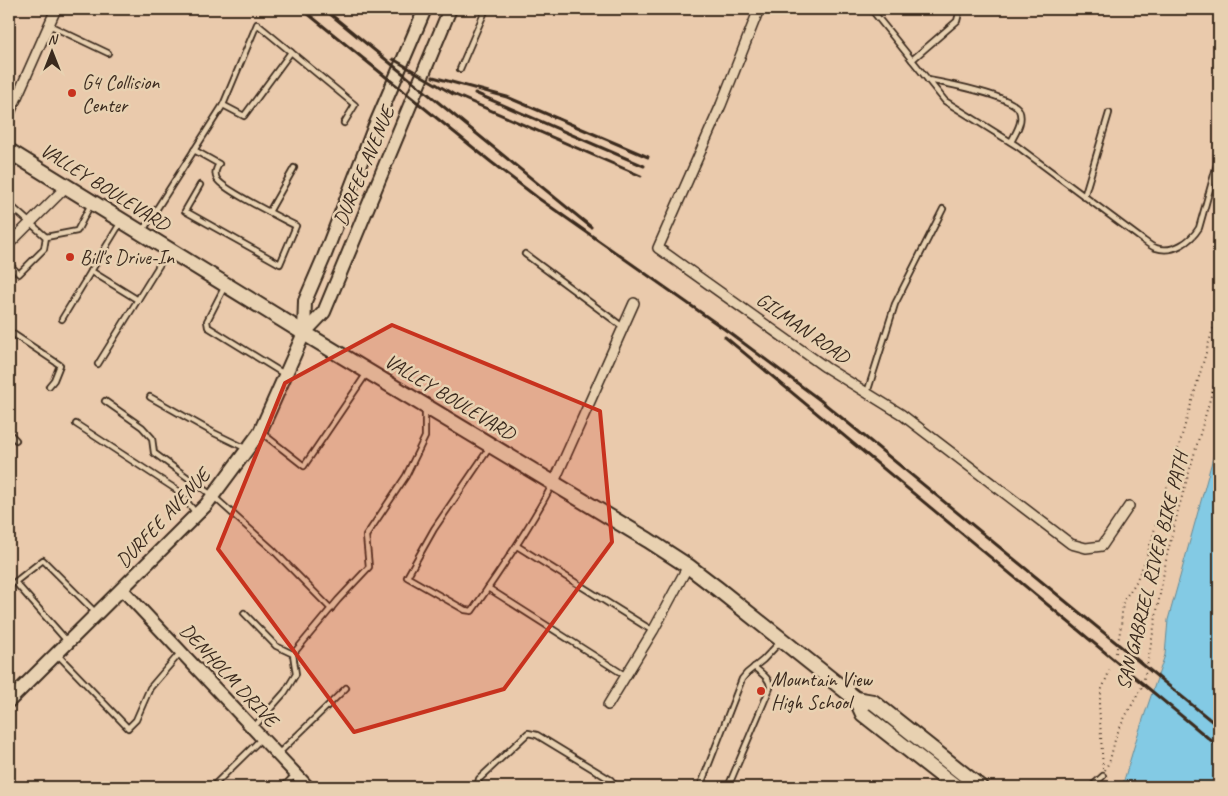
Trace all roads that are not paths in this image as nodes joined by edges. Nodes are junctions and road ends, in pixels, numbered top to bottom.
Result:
1 (56, 9) edge
2 (425, 9) edge
3 (450, 9) edge
4 (486, 9) edge
5 (758, 9) edge
6 (871, 9) edge
7 (960, 9) edge
8 (49, 25) junction
9 (108, 52) dead end
10 (291, 52) junction
11 (912, 60) junction
12 (460, 69) dead end
13 (928, 80) junction
14 (222, 105) junction
15 (1109, 113) dead end
16 (9, 115) edge
17 (344, 123) dead end
18 (1011, 142) junction
19 (194, 150) junction
20 (13, 153) edge
21 (1219, 158) edge
22 (294, 168) dead end
23 (9, 170) edge
24 (200, 185) dead end
25 (66, 187) junction
26 (1084, 197) junction
27 (91, 202) junction
28 (9, 204) edge
29 (943, 209) dead end
30 (269, 212) junction
31 (121, 221) junction
32 (30, 223) junction
33 (141, 233) junction
34 (46, 237) junction
35 (9, 244) edge
36 (169, 250) junction
37 (525, 254) dead end
38 (9, 264) edge
39 (91, 271) junction
40 (225, 285) junction
41 (138, 300) junction
42 (634, 303) dead end
43 (62, 318) dead end
44 (624, 328) junction
45 (9, 331) edge
46 (304, 333) junction
47 (98, 364) dead end
48 (368, 371) junction
49 (286, 375) junction
50 (49, 386) dead end
51 (867, 393) junction
52 (150, 397) dead end
53 (105, 401) dead end
54 (425, 405) junction
55 (76, 424) dead end
56 (260, 432) junction
57 (9, 433) edge
58 (16, 440) dead end
59 (491, 446) junction
60 (248, 450) junction
61 (554, 482) junction
62 (213, 496) junction
63 (1129, 506) dead end
64 (196, 514) junction
65 (517, 546) junction
66 (688, 566) junction
67 (488, 588) junction
68 (122, 589) junction
69 (331, 609) junction
70 (244, 613) dead end
71 (96, 614) junction
72 (653, 631) junction
73 (781, 640) junction
74 (68, 642) junction
75 (181, 652) junction
76 (56, 654) junction
77 (293, 654) junction
78 (754, 667) junction
79 (626, 676) junction
80 (346, 688) dead end
81 (856, 699) junction
82 (9, 700) edge
83 (608, 705) dead end
84 (253, 728) junction
85 (262, 738) junction
86 (278, 754) junction
87 (296, 774) junction
88 (1103, 776) road end
89 (212, 787) edge
90 (283, 787) edge
91 (308, 787) edge
92 (477, 787) edge
93 (616, 787) edge
94 (700, 787) edge
95 (728, 787) edge
96 (956, 787) edge
97 (980, 787) edge
98 (1091, 787) edge

1 - 8 street
2 - 46 main road, DURFEE AVENUE
3 - 46 main road, DURFEE AVENUE
4 - 12 lane
5 - 51 street, GILMAN ROAD
6 - 11 lane
7 - 11 lane
8 - 9 lane
8 - 16 street
10 - 14 lane
10 - 14 lane
10 - 17 lane
11 - 13 lane
13 - 18 lane
13 - 18 lane
14 - 19 lane
15 - 26 lane
18 - 26 lane
19 - 30 lane
19 - 33 lane
20 - 23 lane
20 - 25 main road, VALLEY BOULEVARD
21 - 26 lane
22 - 30 lane
24 - 30 lane
25 - 27 main road, VALLEY BOULEVARD
25 - 32 street
27 - 31 main road, VALLEY BOULEVARD
27 - 34 lane
28 - 32 lane
29 - 51 lane
31 - 33 main road, VALLEY BOULEVARD
31 - 39 lane
32 - 34 lane
32 - 35 street
33 - 36 main road, VALLEY BOULEVARD
34 - 38 lane
36 - 40 main road, VALLEY BOULEVARD
36 - 41 lane
37 - 44 lane
39 - 41 lane
39 - 43 lane
40 - 46 main road, VALLEY BOULEVARD
40 - 49 lane
41 - 47 lane
42 - 44 street
44 - 61 street
45 - 50 lane
46 - 48 main road, VALLEY BOULEVARD
46 - 49 main road, DURFEE AVENUE
48 - 54 main road, VALLEY BOULEVARD
48 - 56 lane
49 - 56 main road, DURFEE AVENUE
51 - 63 street, GILMAN ROAD
52 - 60 lane
53 - 62 lane
54 - 59 main road, VALLEY BOULEVARD
54 - 69 lane
55 - 64 lane
56 - 60 main road, DURFEE AVENUE
57 - 58 lane
59 - 61 main road, VALLEY BOULEVARD
59 - 67 lane
60 - 62 main road, DURFEE AVENUE
61 - 65 lane
61 - 66 main road, VALLEY BOULEVARD
62 - 64 main road, DURFEE AVENUE
62 - 69 lane
64 - 68 main road, DURFEE AVENUE
65 - 67 lane
65 - 72 lane
66 - 72 street
66 - 73 main road, VALLEY BOULEVARD
67 - 79 lane
68 - 71 main road, DURFEE AVENUE
68 - 75 street, DENHOLM DRIVE
69 - 77 lane
70 - 77 lane
71 - 74 main road, DURFEE AVENUE
71 - 74 lane
72 - 79 street
73 - 78 lane
73 - 81 main road, VALLEY BOULEVARD
74 - 76 main road, DURFEE AVENUE
75 - 76 lane
75 - 84 street, DENHOLM DRIVE
76 - 82 main road, DURFEE AVENUE
77 - 84 lane
78 - 94 lane
78 - 95 lane
79 - 83 street
80 - 86 lane
81 - 96 main road, VALLEY BOULEVARD
81 - 97 main road, VALLEY BOULEVARD
84 - 85 street, DENHOLM DRIVE
85 - 86 street, DENHOLM DRIVE
85 - 89 lane
86 - 87 street, DENHOLM DRIVE
87 - 90 lane
87 - 91 street, DENHOLM DRIVE
88 - 98 lane
92 - 93 lane

